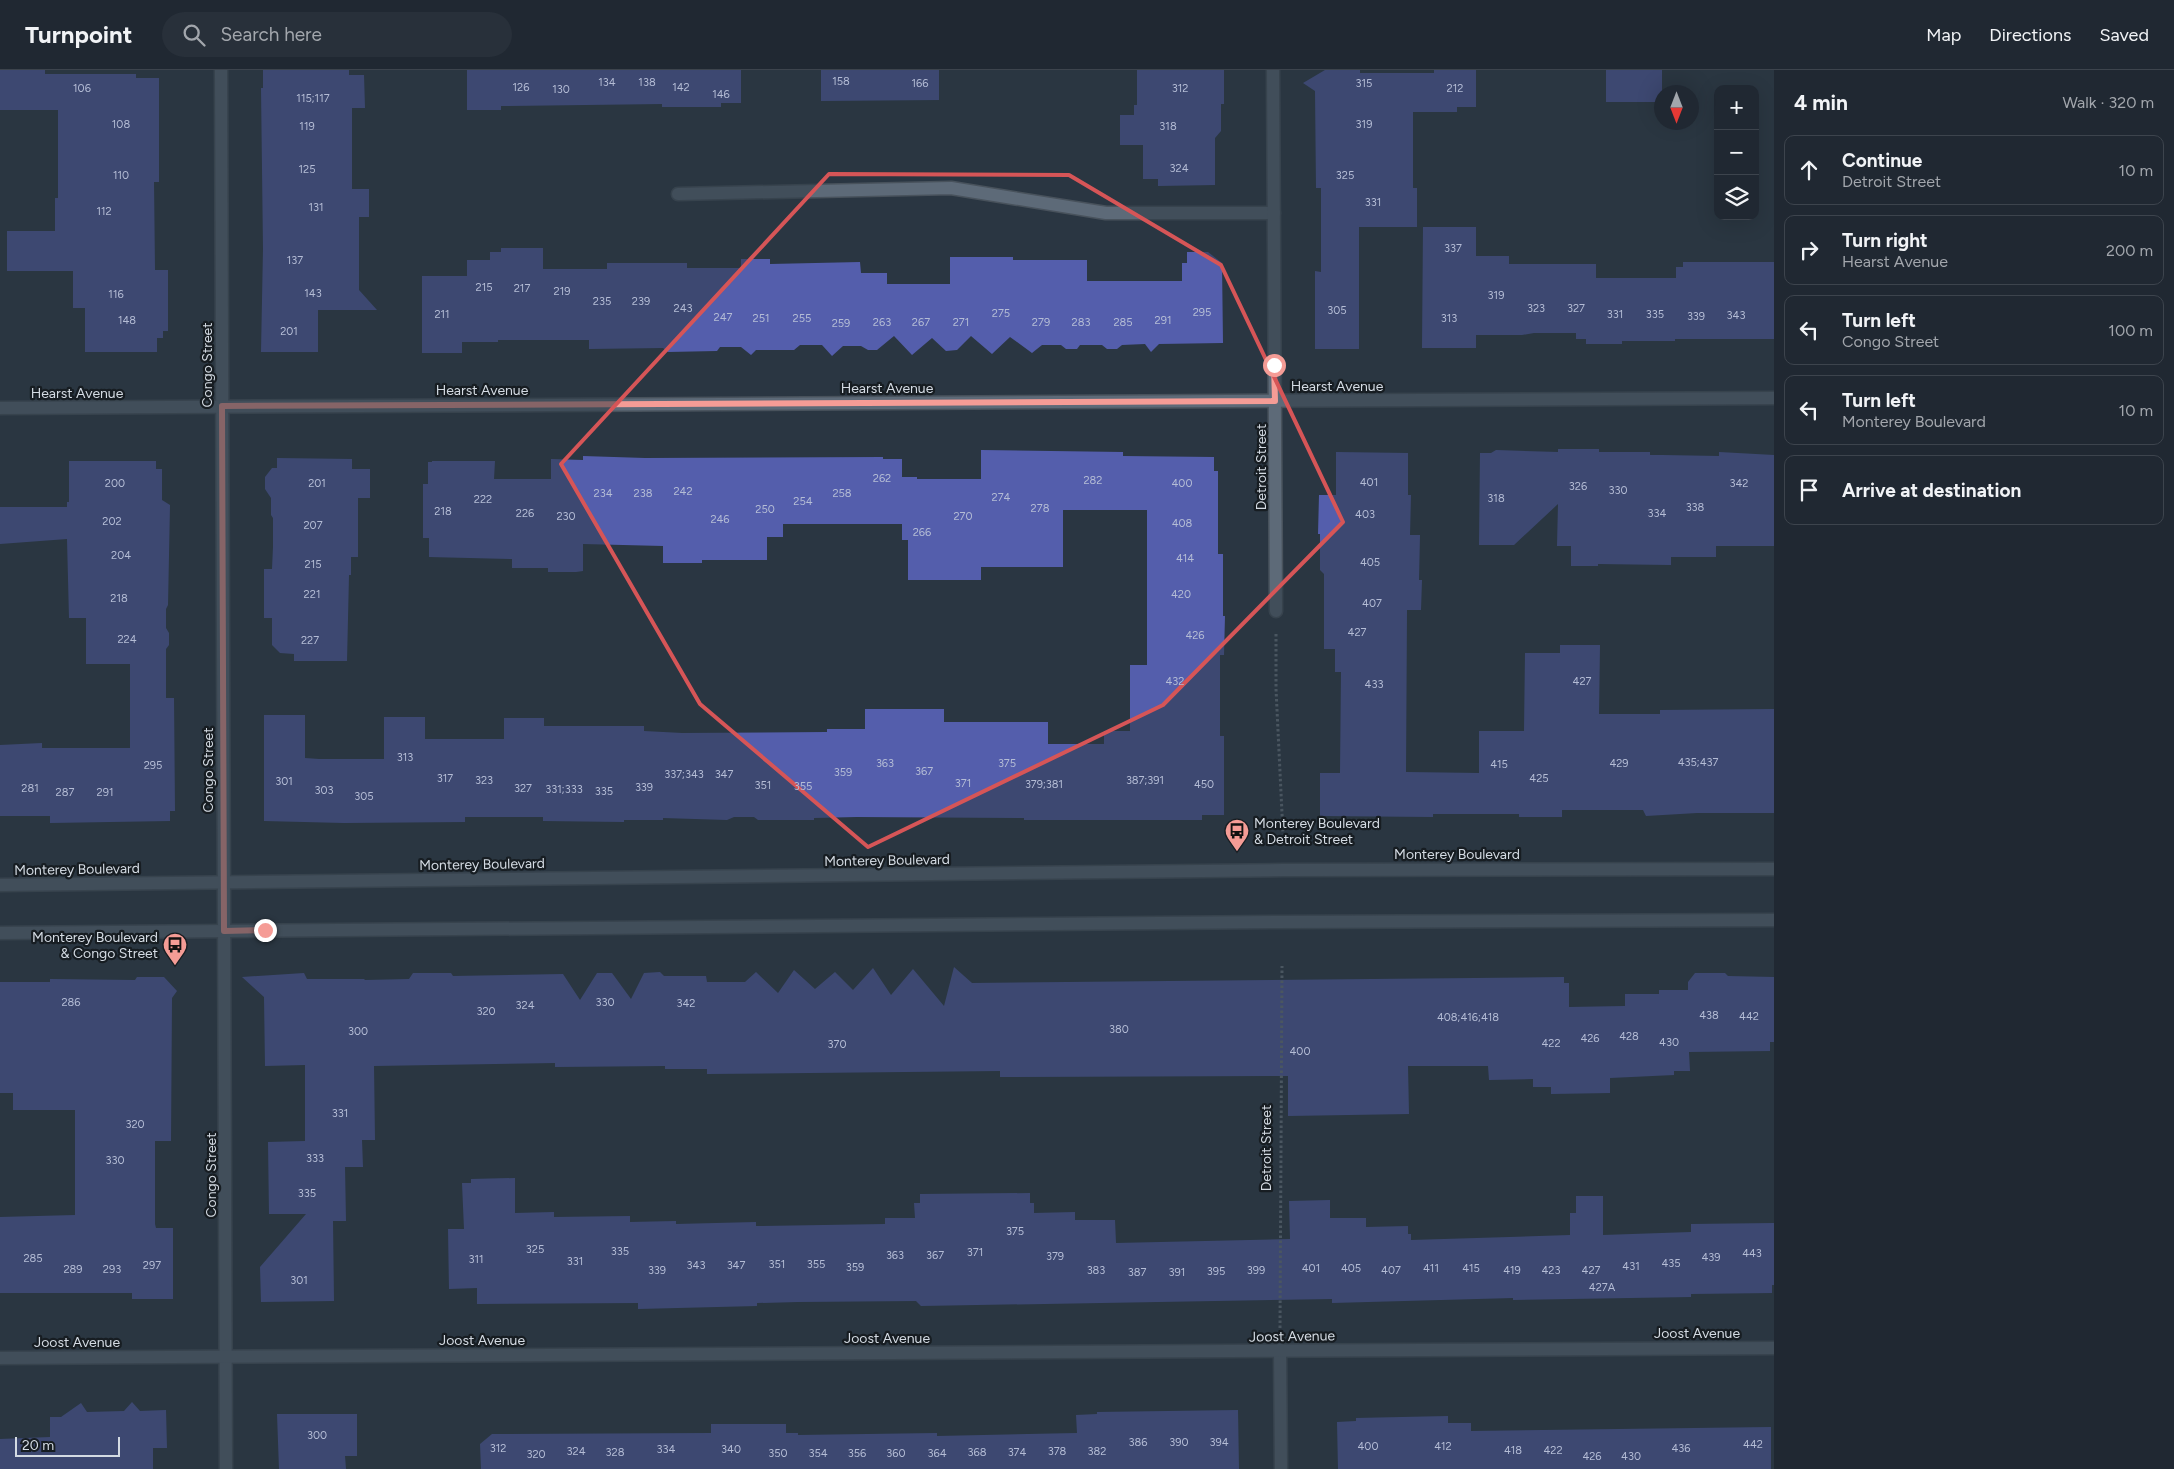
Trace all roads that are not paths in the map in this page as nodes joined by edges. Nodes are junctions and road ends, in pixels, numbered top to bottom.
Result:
1 (221, 70) edge
2 (1273, 70) edge
3 (678, 194) dead end
4 (1274, 213) junction
5 (1774, 398) edge
6 (1275, 401) junction
7 (222, 406) junction
8 (0, 408) edge
9 (1276, 611) road end
10 (1774, 869) edge
11 (224, 882) junction
12 (0, 885) edge
13 (1774, 920) edge
14 (224, 931) junction
15 (0, 933) edge
16 (1774, 1348) edge
17 (1280, 1350) junction
18 (226, 1356) junction
19 (0, 1358) edge
20 (226, 1469) edge
21 (1281, 1469) edge

1 - 7 street, Congo Street
2 - 4 street, Detroit Street
3 - 4 street
4 - 6 street, Detroit Street
5 - 6 street, Hearst Avenue
6 - 7 street, Hearst Avenue
6 - 9 street, Detroit Street
7 - 8 street, Hearst Avenue
7 - 11 street, Congo Street
10 - 11 street, Monterey Boulevard
11 - 12 street, Monterey Boulevard
11 - 14 street, Congo Street
13 - 14 street
14 - 15 street
14 - 18 street, Congo Street
16 - 17 street, Joost Avenue
17 - 18 street, Joost Avenue
17 - 21 street
18 - 19 street, Joost Avenue
18 - 20 street, Congo Street

